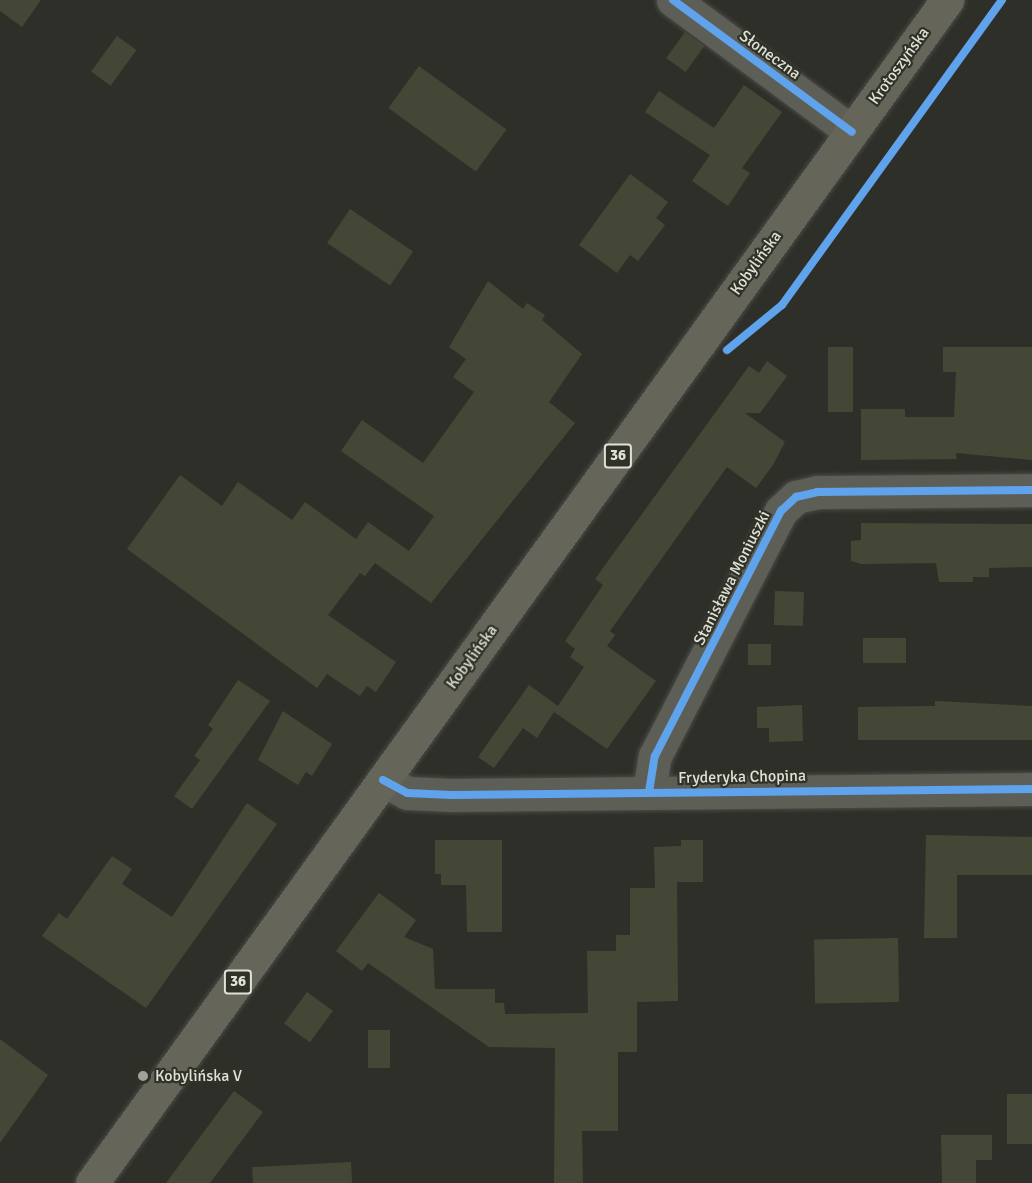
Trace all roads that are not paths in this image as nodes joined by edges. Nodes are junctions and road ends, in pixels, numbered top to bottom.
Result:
1 (673, 0) edge
2 (946, 0) edge
3 (852, 132) junction
4 (1032, 490) edge
5 (383, 780) junction
6 (1032, 789) edge
7 (649, 792) junction
8 (92, 1183) edge

1 - 3 street, Słoneczna
2 - 3 main road, Krotoszyńska / 36
3 - 5 main road, Kobylińska / 36
4 - 7 street, Stanisława Moniuszki
5 - 7 street, Fryderyka Chopina
5 - 8 main road, Kobylińska / 36
6 - 7 street, Fryderyka Chopina

